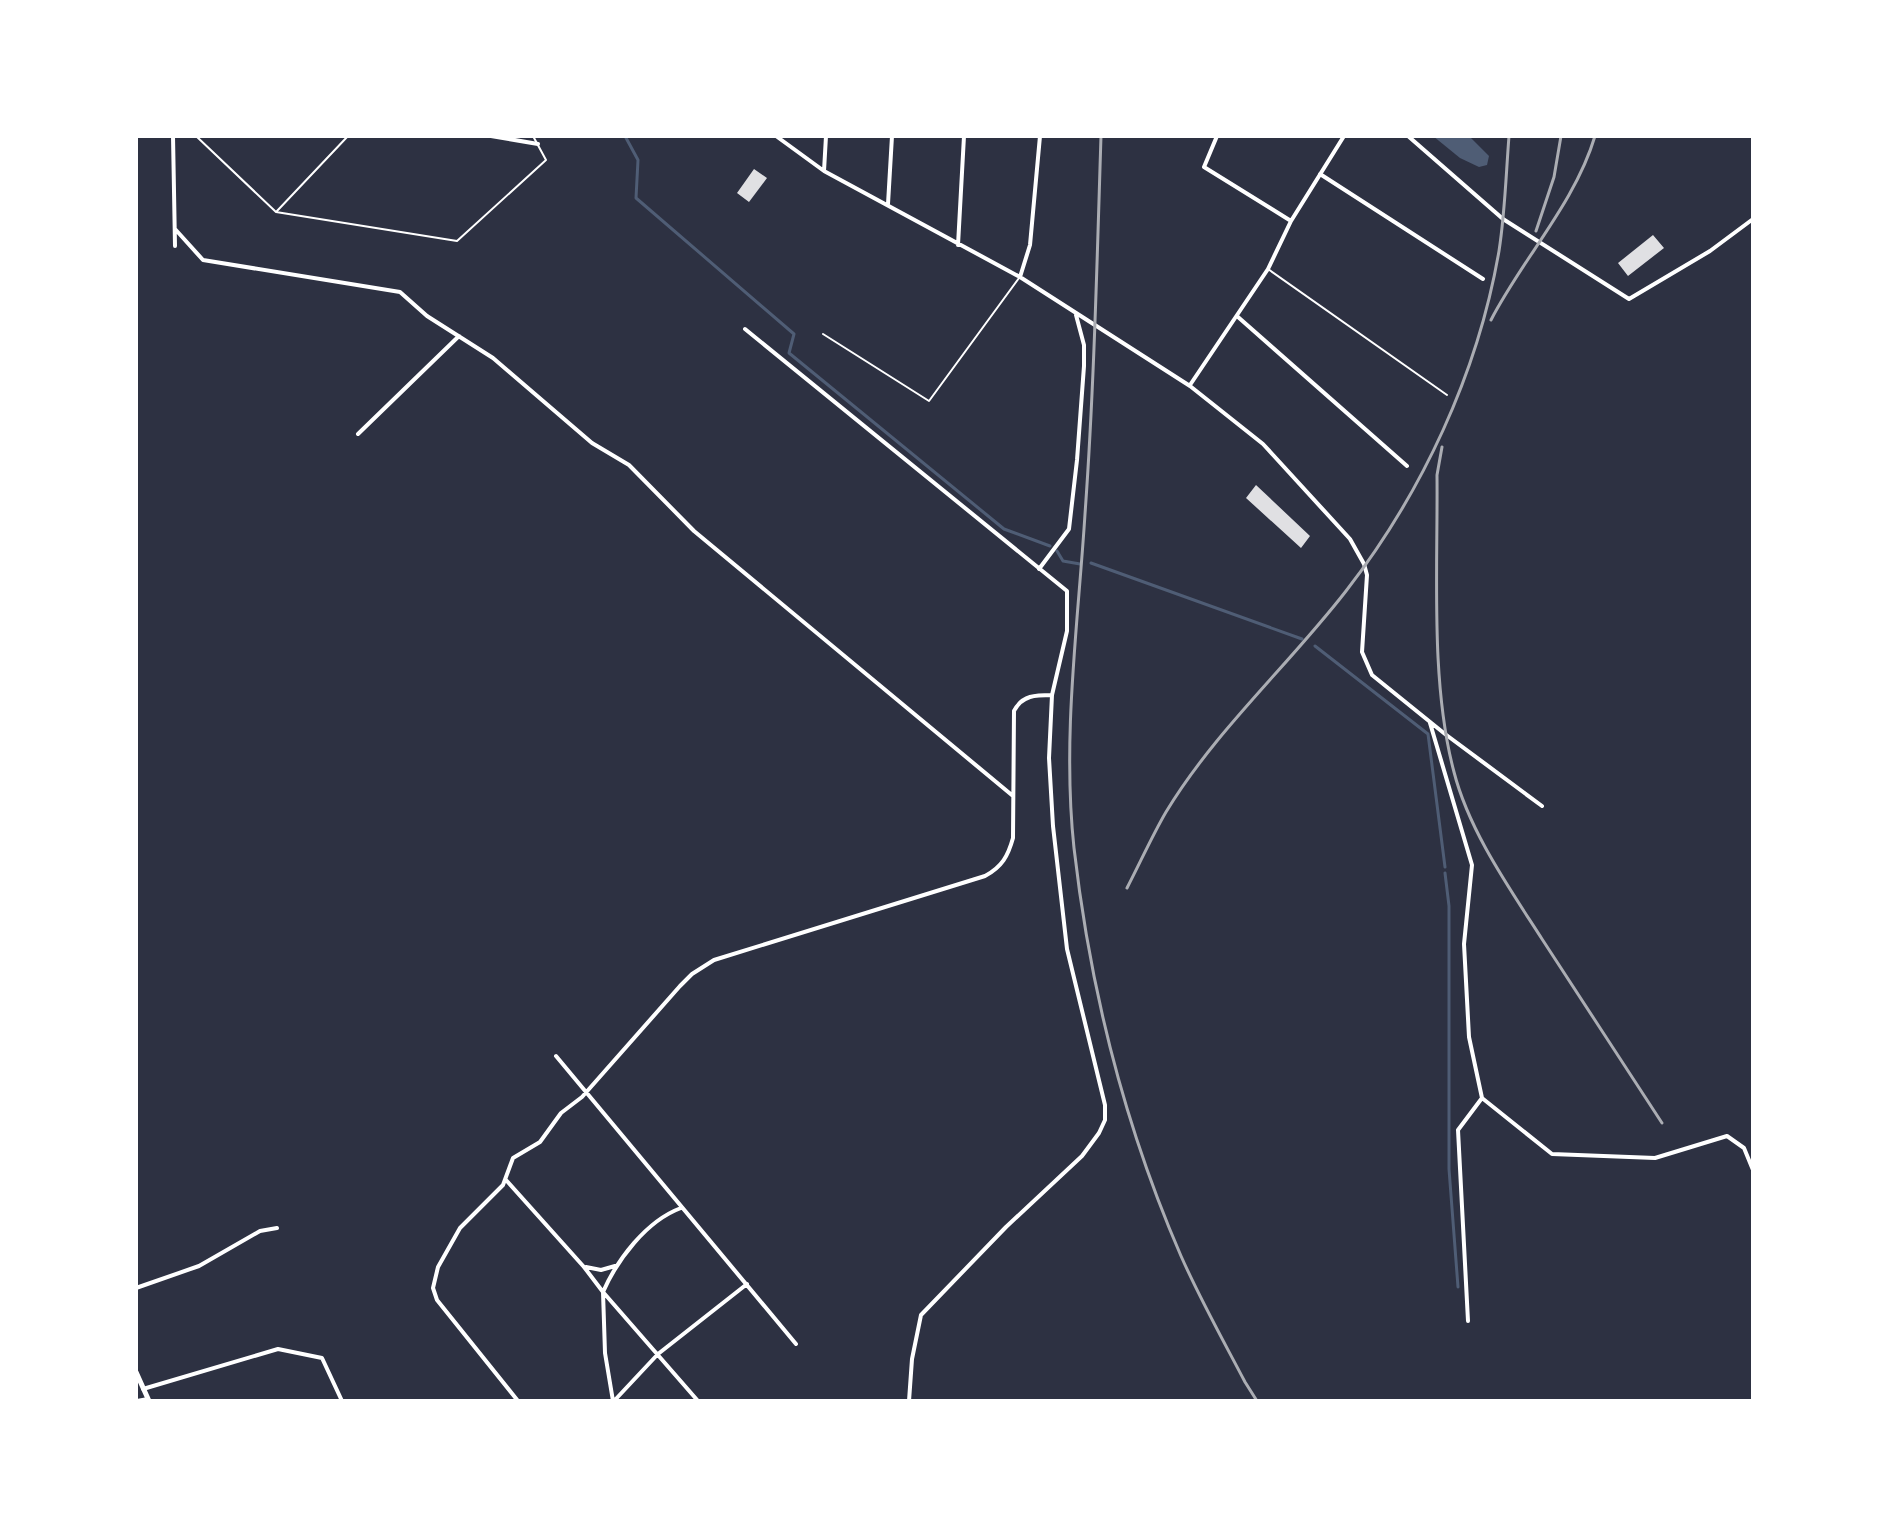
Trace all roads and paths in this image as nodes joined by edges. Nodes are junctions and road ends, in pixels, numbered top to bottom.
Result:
1 (173, 136) edge
2 (196, 136) edge
3 (348, 136) edge
4 (491, 136) edge
5 (533, 136) edge
6 (776, 136) edge
7 (826, 136) edge
8 (892, 136) edge
9 (964, 136) edge
10 (1040, 136) edge
11 (1217, 136) edge
12 (1344, 136) edge
13 (1408, 136) edge
14 (538, 144) junction
15 (824, 171) junction
16 (1319, 173) junction
17 (888, 204) junction
18 (276, 212) junction
19 (1753, 219) edge
20 (1291, 221) junction
21 (175, 229) junction
22 (958, 245) junction
23 (175, 246) dead end
24 (1268, 269) junction
25 (1020, 277) junction
26 (1483, 279) dead end
27 (1076, 312) junction
28 (1238, 317) junction
29 (745, 329) dead end
30 (823, 334) dead end
31 (459, 336) junction
32 (1190, 386) junction
33 (1447, 395) dead end
34 (358, 434) dead end
35 (1407, 466) dead end
36 (1039, 569) junction
37 (1052, 695) junction
38 (1429, 721) junction
39 (1013, 796) junction
40 (1542, 806) dead end
41 (556, 1056) dead end
42 (586, 1092) junction
43 (1482, 1098) junction
44 (1753, 1170) edge
45 (506, 1180) junction
46 (681, 1208) junction
47 (277, 1228) dead end
48 (615, 1266) junction
49 (584, 1267) junction
50 (747, 1284) junction
51 (136, 1288) edge
52 (603, 1292) junction
53 (1468, 1321) dead end
54 (796, 1344) dead end
55 (658, 1354) junction
56 (136, 1372) edge
57 (143, 1389) junction
58 (148, 1400) edge
59 (137, 1401) edge
60 (342, 1401) edge
61 (518, 1401) edge
62 (614, 1401) edge
63 (698, 1401) edge
64 (909, 1401) edge

1 - 21 street
2 - 18 lane
3 - 18 lane
4 - 14 street
5 - 14 lane
6 - 15 street
7 - 15 street
8 - 17 street
9 - 22 street
10 - 25 street
11 - 20 street
12 - 16 street
13 - 19 street
14 - 18 lane
15 - 17 street
16 - 20 street
16 - 26 street
17 - 22 street
20 - 24 street
21 - 23 street
21 - 31 street
22 - 25 street
24 - 28 street
24 - 33 lane
25 - 27 street
25 - 30 lane
27 - 32 street
27 - 36 street
28 - 32 street
28 - 35 street
29 - 36 street
31 - 34 street
31 - 39 street
32 - 38 street
36 - 37 street
37 - 39 street
37 - 64 street
38 - 40 street
38 - 43 street
39 - 42 street
41 - 42 street
42 - 45 street
42 - 46 street
43 - 44 street
43 - 53 street
45 - 49 street
45 - 61 street
46 - 48 street
46 - 50 street
47 - 51 street
48 - 49 street
48 - 52 street
49 - 52 street
50 - 54 street
50 - 55 street
52 - 55 street
52 - 62 street
55 - 62 street
55 - 63 street
56 - 57 street
57 - 58 street
57 - 60 street
58 - 59 street

